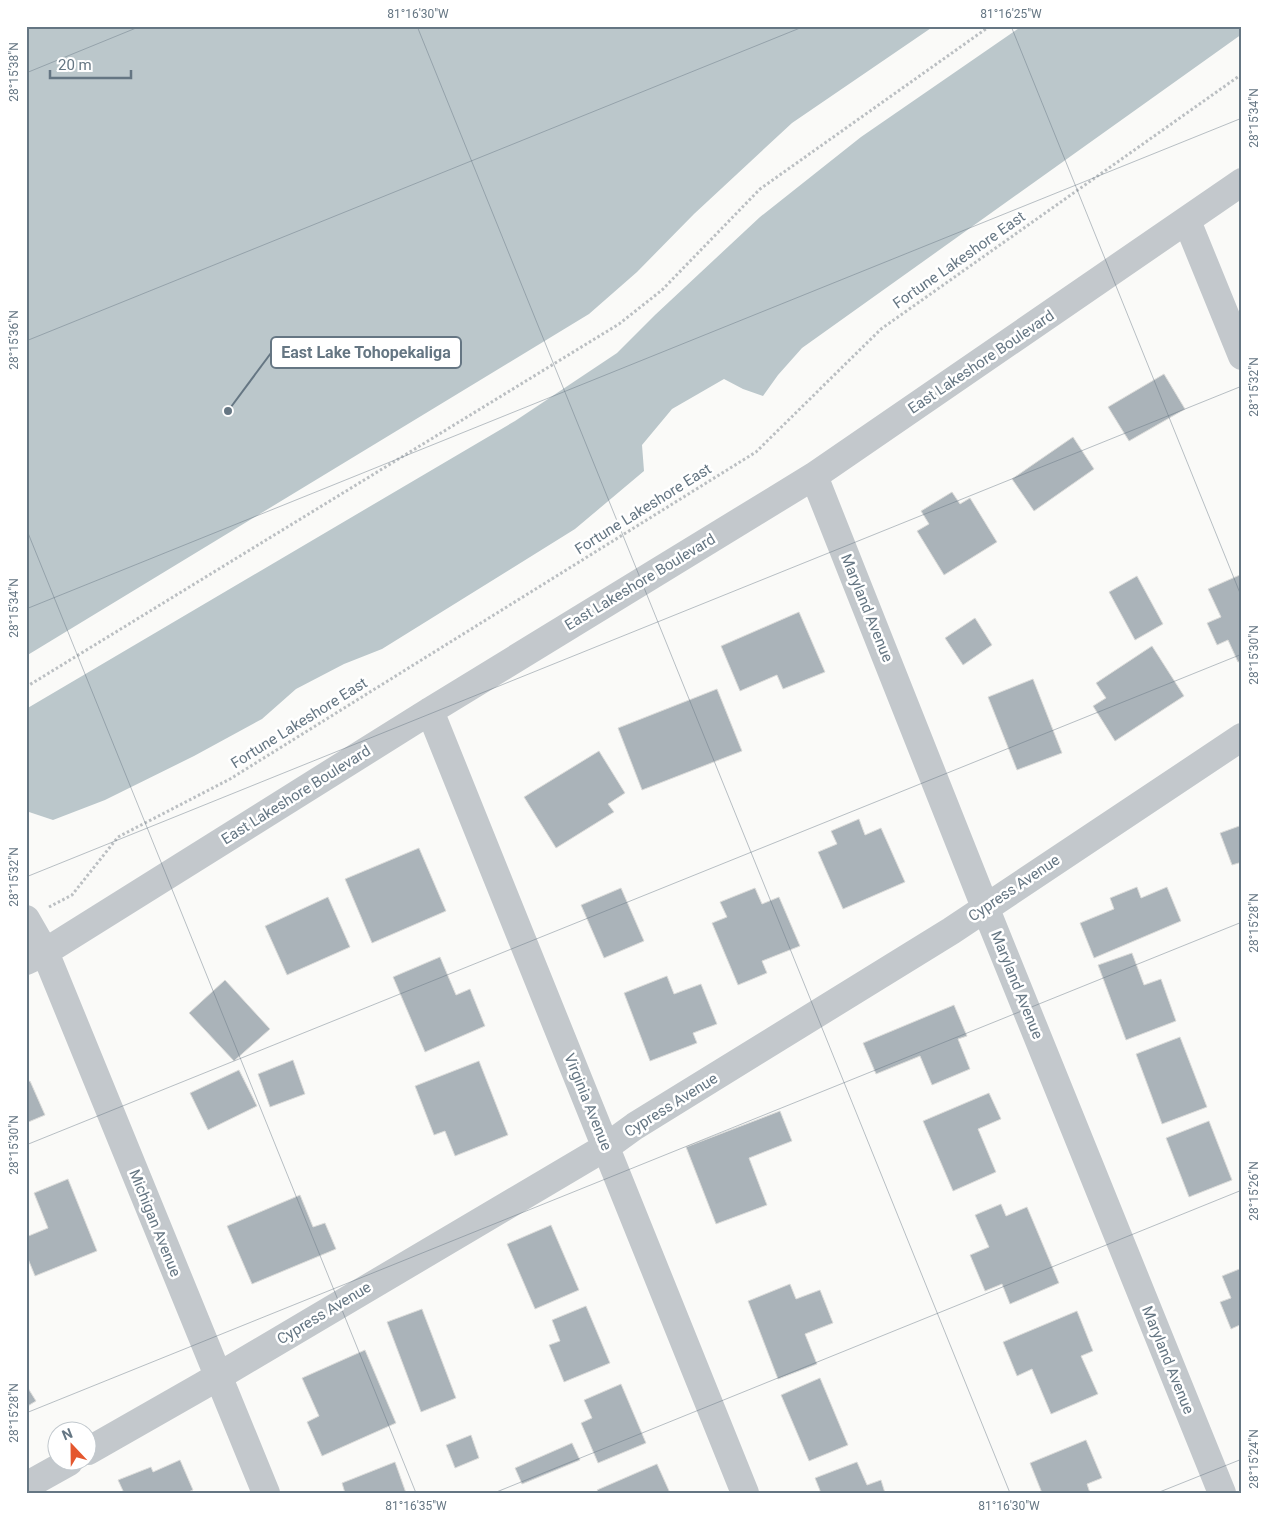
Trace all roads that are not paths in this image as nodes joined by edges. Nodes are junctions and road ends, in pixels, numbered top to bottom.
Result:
1 (1242, 182) edge
2 (1187, 221) junction
3 (1242, 356) edge
4 (814, 476) junction
5 (430, 710) junction
6 (1242, 737) edge
7 (985, 907) junction
8 (37, 914) edge
9 (35, 957) edge
10 (606, 1147) junction
11 (218, 1376) junction
12 (98, 1445) edge
13 (51, 1472) edge
14 (26, 1486) edge
15 (266, 1493) edge
16 (745, 1493) edge
17 (1222, 1493) edge

1 - 2 street, East Lakeshore Boulevard
2 - 3 street
2 - 4 street, East Lakeshore Boulevard
4 - 5 street, East Lakeshore Boulevard
4 - 7 street, Maryland Avenue
5 - 9 street, East Lakeshore Boulevard
5 - 10 street, Virginia Avenue
6 - 7 street, Cypress Avenue
7 - 10 street, Cypress Avenue
7 - 17 street, Maryland Avenue
8 - 9 street, Michigan Avenue
9 - 11 street, Michigan Avenue
10 - 11 street, Cypress Avenue
10 - 16 street, Virginia Avenue
11 - 12 street, Cypress Avenue
11 - 15 street, Michigan Avenue
13 - 14 street

